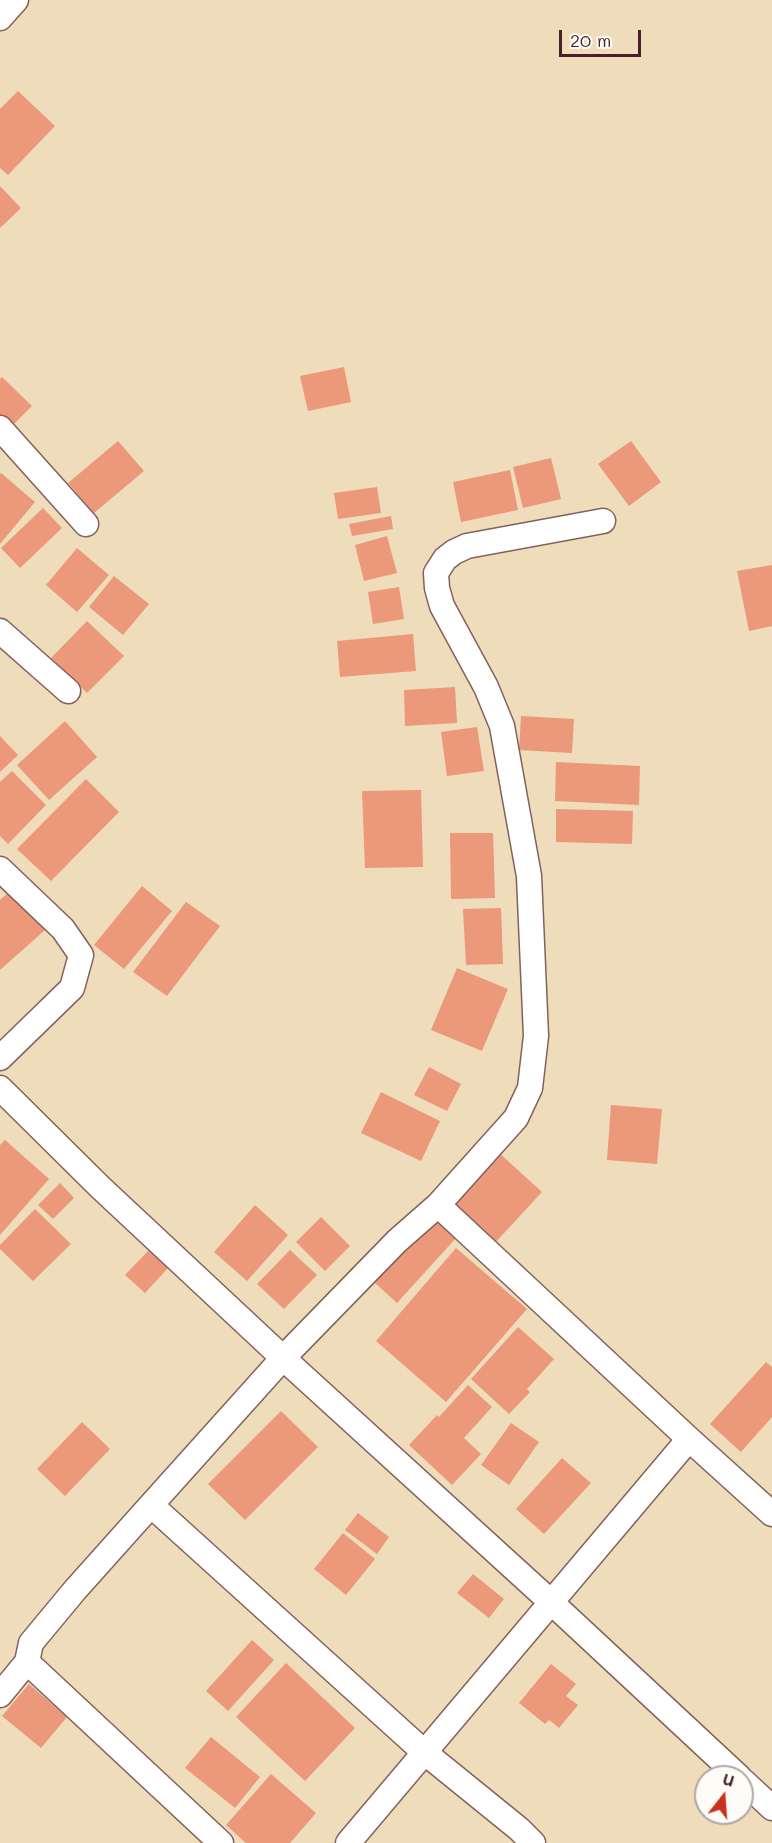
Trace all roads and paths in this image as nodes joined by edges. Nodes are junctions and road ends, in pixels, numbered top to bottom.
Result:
1 (16, 0) edge
2 (0, 18) edge
3 (0, 428) edge
4 (603, 521) dead end
5 (86, 524) dead end
6 (0, 631) edge
7 (68, 691) dead end
8 (0, 869) edge
9 (0, 1058) edge
10 (0, 1088) edge
11 (438, 1205) junction
12 (283, 1358) junction
13 (689, 1439) junction
14 (151, 1505) junction
15 (772, 1514) edge
16 (552, 1603) junction
17 (27, 1662) junction
18 (0, 1695) edge
19 (424, 1752) junction
20 (725, 1765) edge
21 (754, 1791) edge
22 (772, 1808) edge
23 (221, 1843) edge
24 (348, 1843) edge
25 (533, 1843) edge

1 - 2 street
3 - 5 street
4 - 11 street
6 - 7 street
8 - 9 street
10 - 12 street
11 - 12 street
11 - 13 street
12 - 14 street
12 - 16 street
13 - 15 street
13 - 16 street
14 - 17 street
14 - 19 street
16 - 19 street
16 - 20 street
17 - 18 street
17 - 23 street
19 - 24 street
19 - 25 street
21 - 22 street

